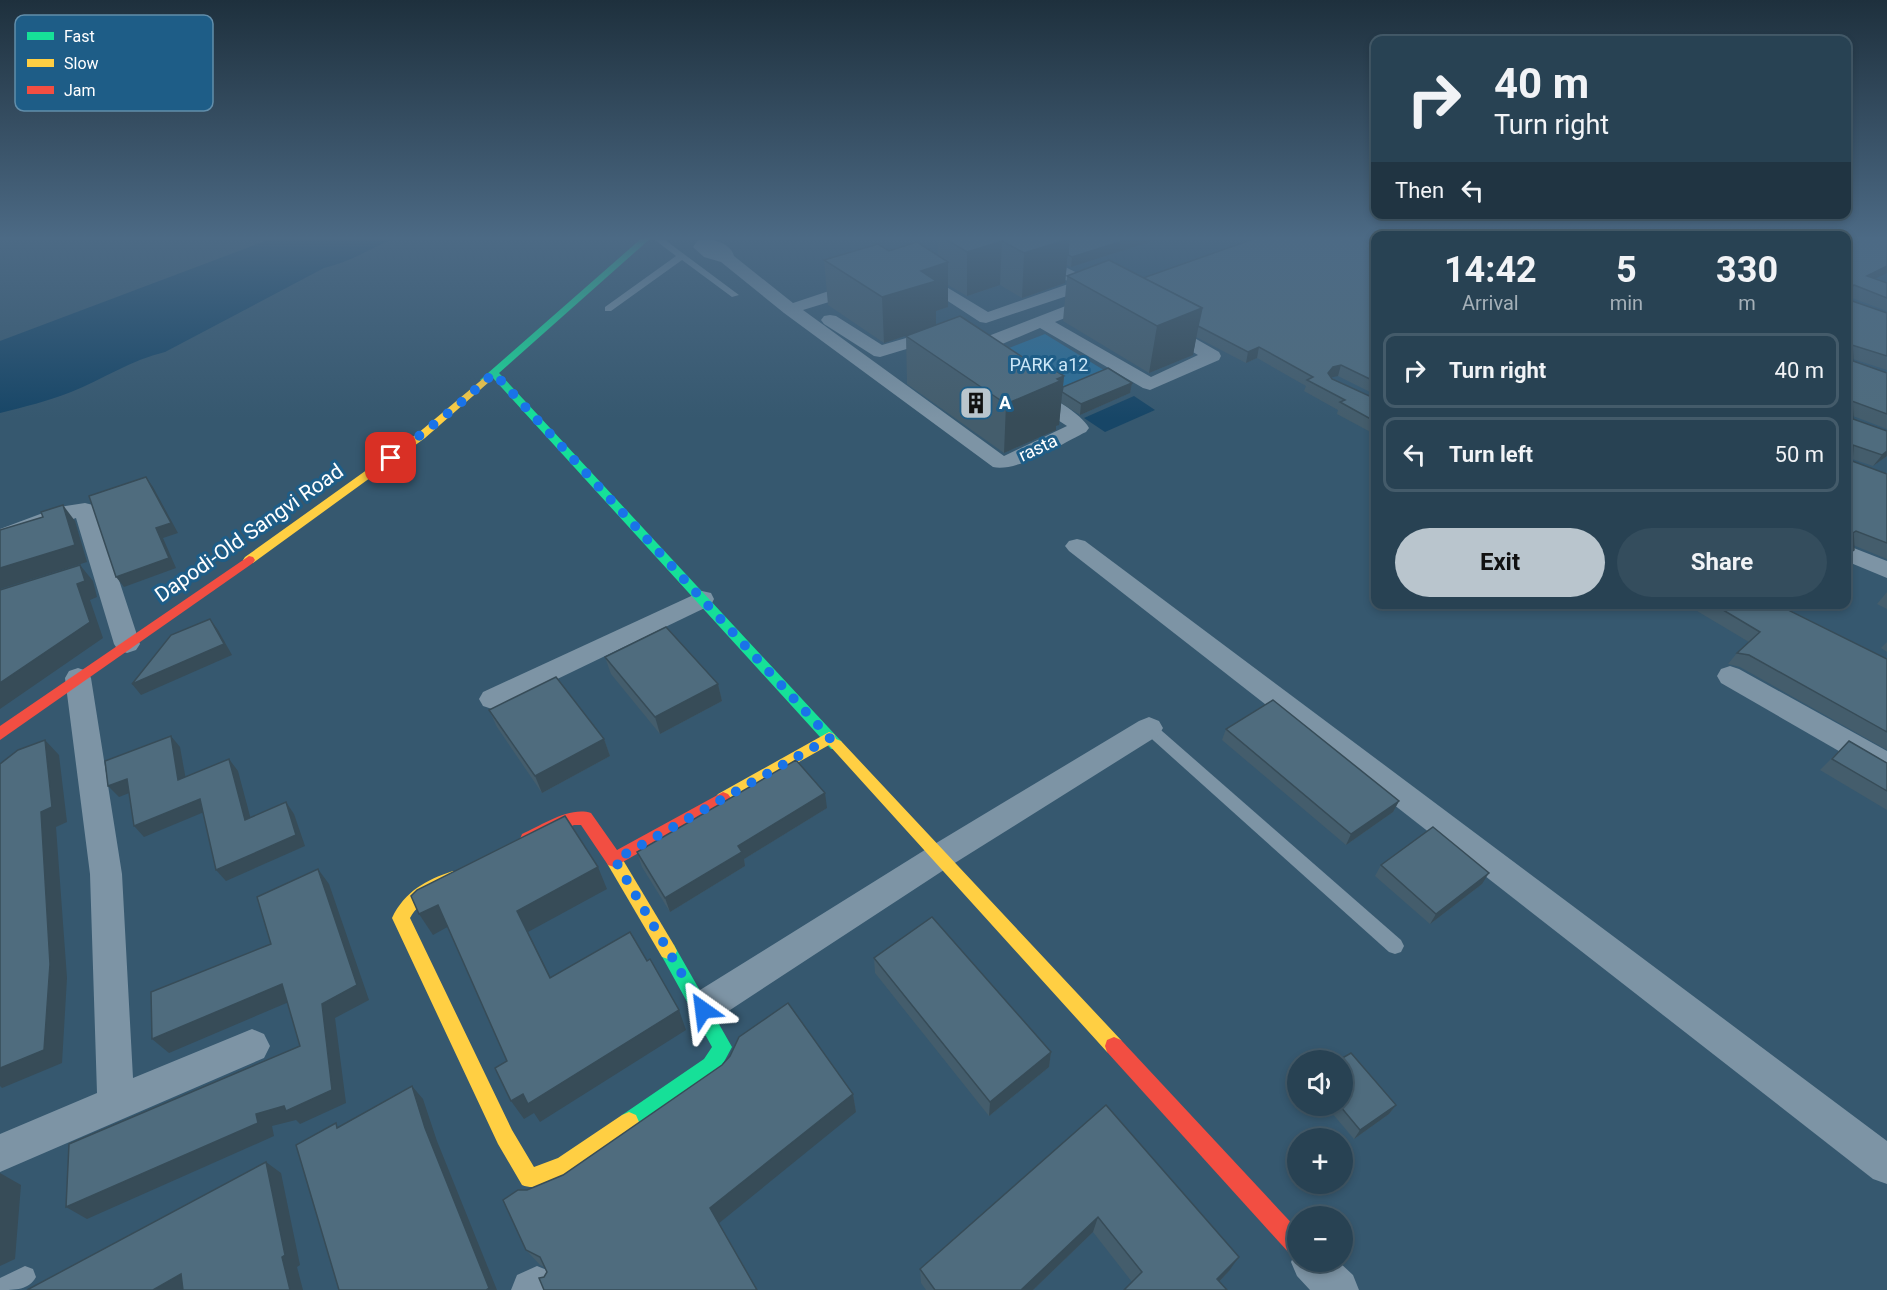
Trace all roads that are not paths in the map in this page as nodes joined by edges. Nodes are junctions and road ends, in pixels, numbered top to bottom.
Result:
1 (580, 297) edge
2 (624, 297) edge
3 (775, 297) edge
4 (826, 297) edge
5 (948, 297) edge
6 (1047, 297) edge
7 (1102, 297) edge
8 (608, 309) dead end
9 (790, 309) junction
10 (827, 318) edge
11 (986, 318) junction
12 (1150, 320) edge
13 (1041, 321) junction
14 (966, 351) junction
15 (946, 358) edge
16 (984, 363) edge
17 (494, 373) junction
18 (906, 374) dead end
19 (886, 381) junction
20 (1012, 381) edge
21 (0, 537) edge
22 (1077, 546) dead end
23 (1851, 554) edge
24 (1887, 570) edge
25 (702, 599) junction
26 (127, 644) junction
27 (1730, 676) dead end
28 (78, 678) junction
29 (492, 699) dead end
30 (1149, 728) joint
31 (0, 734) edge
32 (830, 738) junction
33 (1887, 765) edge
34 (512, 847) edge
35 (939, 857) junction
36 (615, 860) junction
37 (469, 869) edge
38 (1395, 946) dead end
39 (712, 1002) dead end
40 (252, 1046) dead end
41 (116, 1103) junction
42 (0, 1153) edge
43 (1887, 1166) edge
44 (1287, 1234) edge
45 (1321, 1272) edge
46 (25, 1277) dead end
47 (0, 1290) edge
48 (1338, 1290) edge

1 - 17 street, Dapodi-Old Sangvi Road
2 - 8 lane
3 - 9 street, rasta
4 - 9 street
5 - 11 street
6 - 11 street
7 - 13 street
9 - 19 street, rasta
10 - 11 street
12 - 13 street
13 - 14 street
14 - 15 street
14 - 16 street
17 - 25 street
17 - 26 street, Dapodi-Old Sangvi Road
18 - 19 street
19 - 20 street, rasta
21 - 26 street
22 - 43 street
23 - 24 street
25 - 29 street
25 - 32 street
26 - 28 street, Dapodi-Old Sangvi Road
27 - 33 street
28 - 31 street, Dapodi-Old Sangvi Road
28 - 41 street
30 - 35 street
30 - 38 lane
32 - 35 street
32 - 36 street
34 - 36 street
35 - 39 street
35 - 44 street
36 - 37 street
40 - 41 street
41 - 42 street
45 - 48 street
46 - 47 lane

